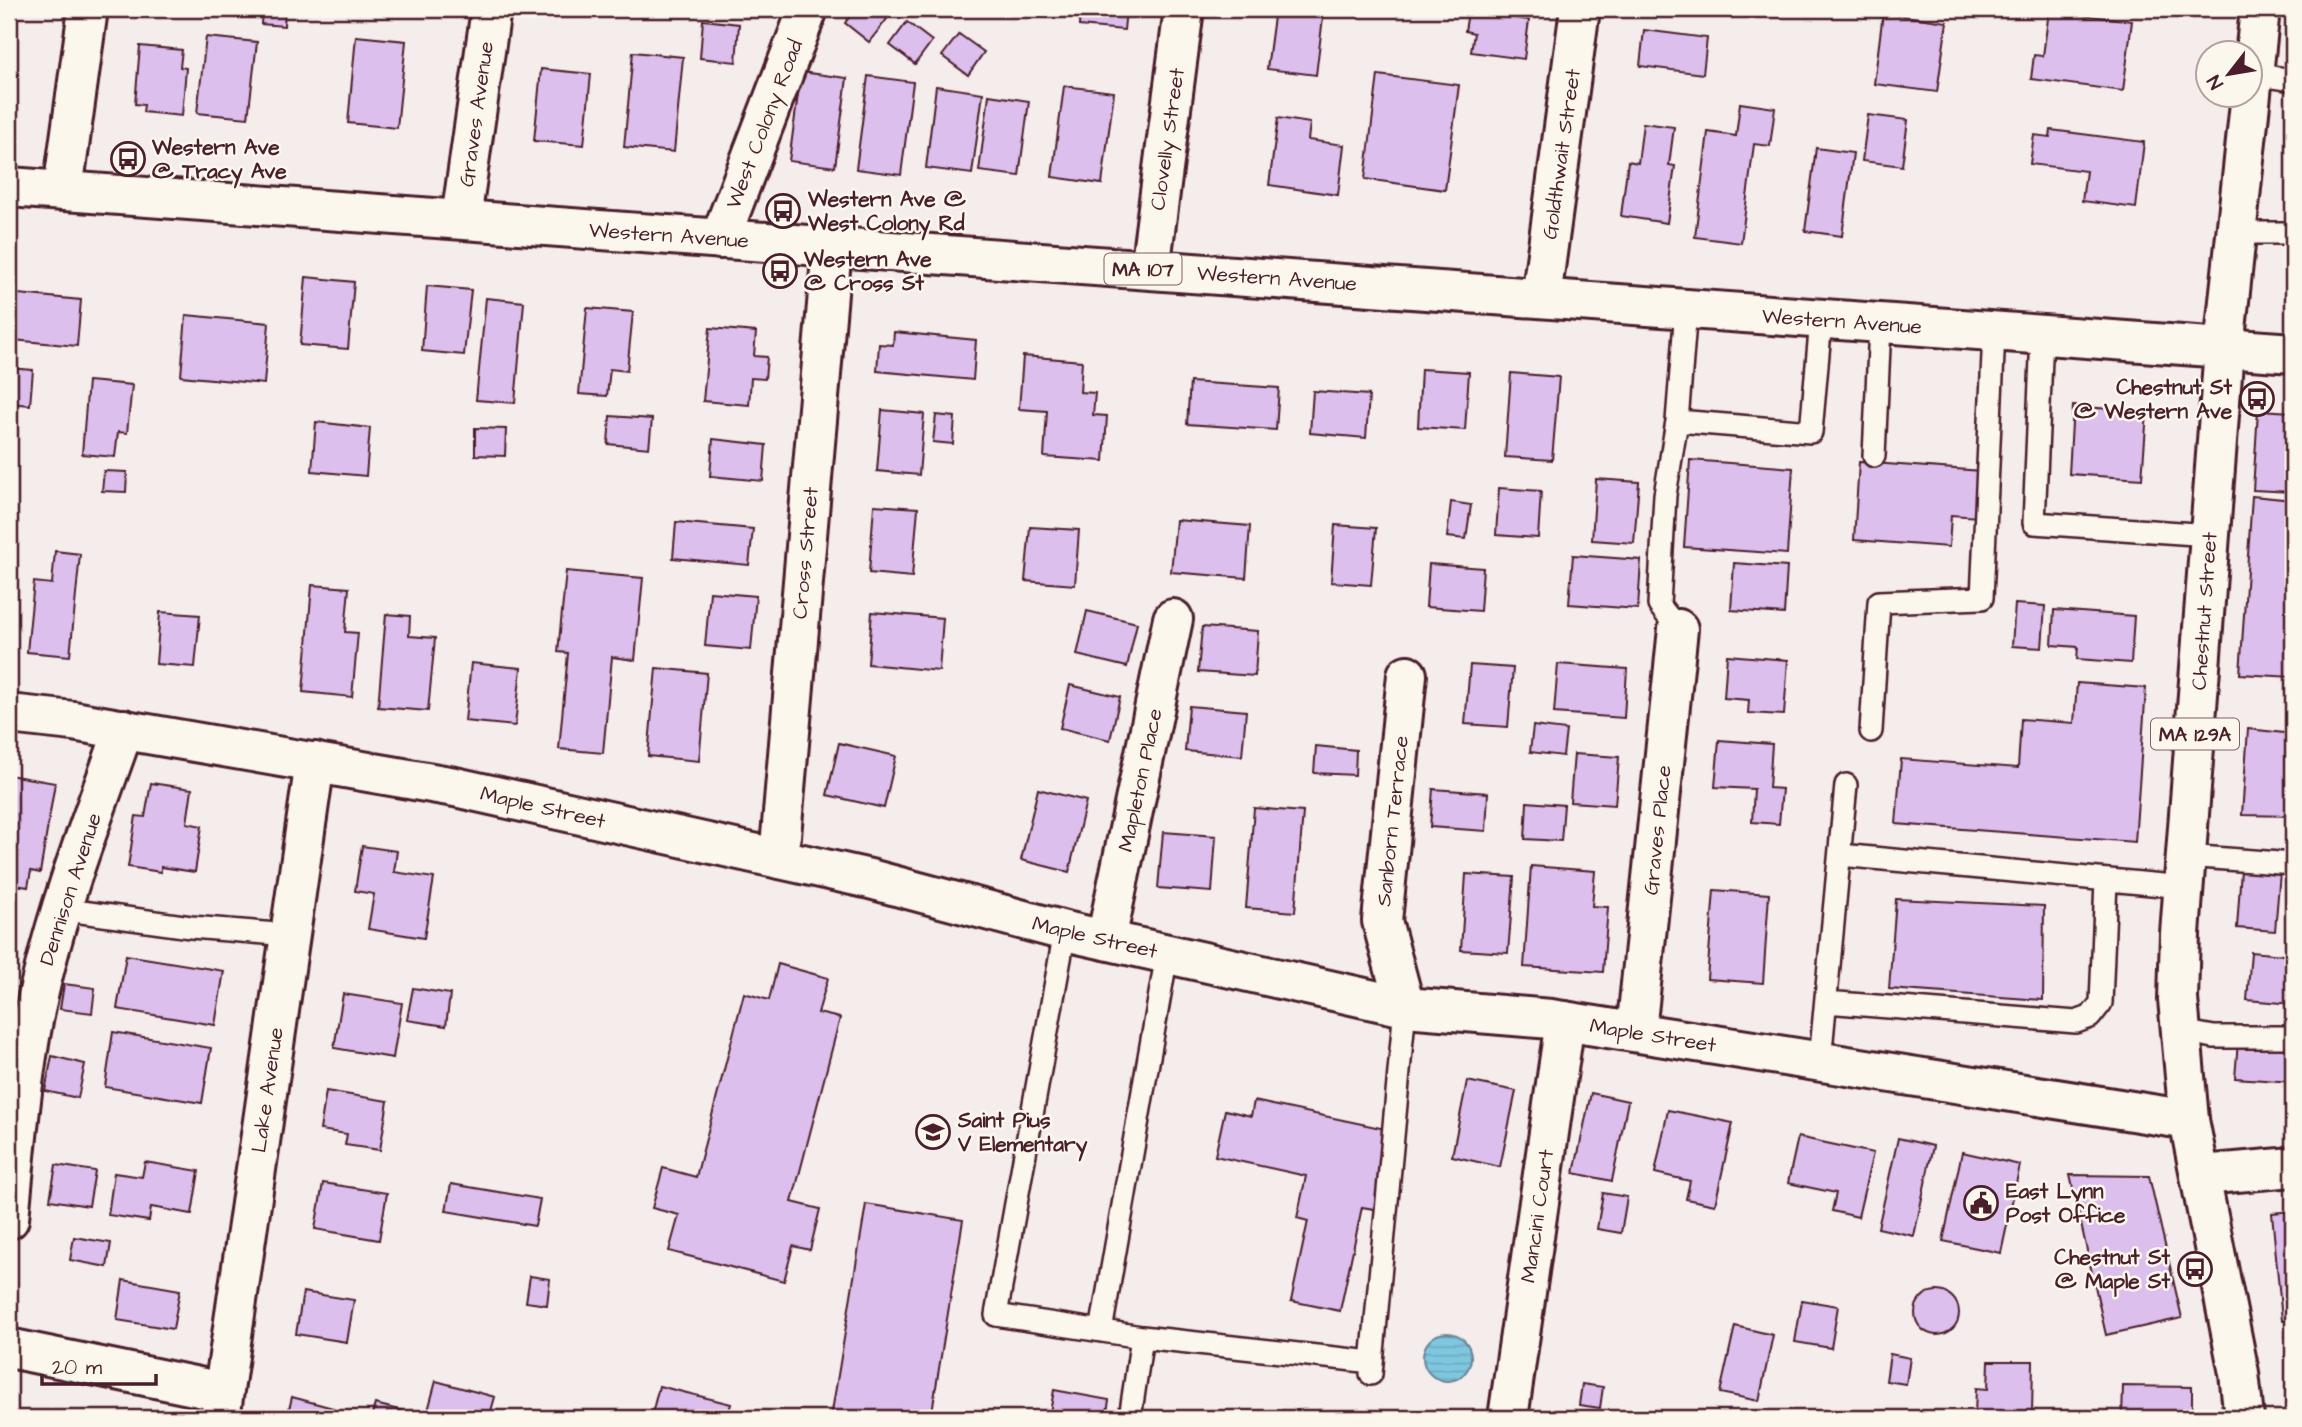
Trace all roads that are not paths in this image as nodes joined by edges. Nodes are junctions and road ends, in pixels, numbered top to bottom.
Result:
1 (88, 9) edge
2 (491, 9) edge
3 (808, 9) edge
4 (1184, 9) edge
5 (1580, 9) edge
6 (2260, 9) edge
7 (2257, 38) edge
8 (2264, 76) edge
9 (2293, 80) edge
10 (2249, 108) edge
11 (9, 187) edge
12 (63, 190) junction
13 (461, 219) junction
14 (2236, 233) junction
15 (2293, 233) edge
16 (720, 239) junction
17 (832, 247) junction
18 (1150, 269) junction
19 (1541, 299) junction
20 (1686, 309) junction
21 (1821, 320) junction
22 (1880, 325) junction
23 (1994, 332) junction
24 (2042, 335) junction
25 (2224, 348) junction
26 (2293, 353) edge
27 (1677, 421) junction
28 (1874, 456) dead end
29 (2210, 535) junction
30 (1173, 619) dead end
31 (1678, 629) joint
32 (1407, 675) dead end
33 (9, 714) edge
34 (124, 729) junction
35 (1871, 730) dead end
36 (315, 762) junction
37 (1846, 785) dead end
38 (1840, 855) junction
39 (779, 859) junction
40 (2293, 864) edge
41 (2185, 872) junction
42 (2106, 881) junction
43 (60, 909) junction
44 (1065, 931) junction
45 (290, 935) junction
46 (1106, 940) junction
47 (1167, 954) junction
48 (1826, 1002) junction
49 (1405, 1007) junction
50 (1565, 1021) junction
51 (2181, 1031) junction
52 (1636, 1032) junction
53 (2293, 1037) edge
54 (1820, 1061) junction
55 (2189, 1120) junction
56 (2293, 1167) edge
57 (2202, 1175) junction
58 (9, 1219) edge
59 (1101, 1331) junction
60 (1142, 1337) junction
61 (9, 1348) edge
62 (221, 1405) edge
63 (1509, 1411) dead end
64 (1130, 1418) edge
65 (2244, 1418) edge

1 - 12 street
2 - 13 street, Graves Avenue
3 - 16 street, West Colony Road
4 - 18 street, Clovelly Street
5 - 19 street, Goldthwait Street
6 - 7 street, Chestnut Street
8 - 9 lane
10 - 14 street, Chestnut Street
11 - 12 street, Western Avenue / MA 107
12 - 13 street, Western Avenue / MA 107
13 - 16 street, Western Avenue / MA 107
14 - 15 lane
14 - 25 street, Chestnut Street
16 - 17 street, Western Avenue / MA 107
17 - 18 street, Western Avenue / MA 107
17 - 39 street, Cross Street
18 - 19 street, Western Avenue / MA 107
19 - 20 street, Western Avenue / MA 107
20 - 21 street, Western Avenue / MA 107
20 - 27 lane
21 - 22 street, Western Avenue / MA 107
21 - 27 lane
22 - 23 street, Western Avenue / MA 107
22 - 28 lane
23 - 24 street, Western Avenue / MA 107
23 - 35 lane
24 - 25 street, Western Avenue / MA 107
24 - 29 lane
25 - 26 street, Western Avenue / MA 107
25 - 29 street, Chestnut Street / MA 129A
27 - 31 lane
29 - 41 street, Chestnut Street / MA 129A
30 - 46 street, Mapleton Place
31 - 52 street, Graves Place
32 - 49 street, Sanborn Terrace
33 - 34 street, Maple Street
34 - 36 street, Maple Street
34 - 43 street, Dennison Avenue
36 - 39 street, Maple Street
36 - 45 street, Lake Avenue
37 - 38 lane
38 - 42 lane
38 - 48 lane
39 - 44 street, Maple Street
40 - 41 lane
41 - 42 lane
41 - 51 street, Chestnut Street / MA 129A
42 - 48 lane
43 - 45 lane
43 - 58 street, Dennison Avenue
44 - 46 street, Maple Street
44 - 59 lane
45 - 62 street, Lake Avenue
46 - 47 street, Maple Street
47 - 49 street, Maple Street
47 - 59 lane
48 - 54 lane
49 - 50 street, Maple Street
49 - 60 lane
50 - 52 street, Maple Street
50 - 63 street, Mancini Court
51 - 53 lane
51 - 55 street, Chestnut Street / MA 129A
52 - 54 street, Maple Street
54 - 55 street, Maple Street
55 - 57 street, Chestnut Street / MA 129A
56 - 57 street
57 - 65 street, Chestnut Street / MA 129A
59 - 60 lane
60 - 64 lane
61 - 62 street

